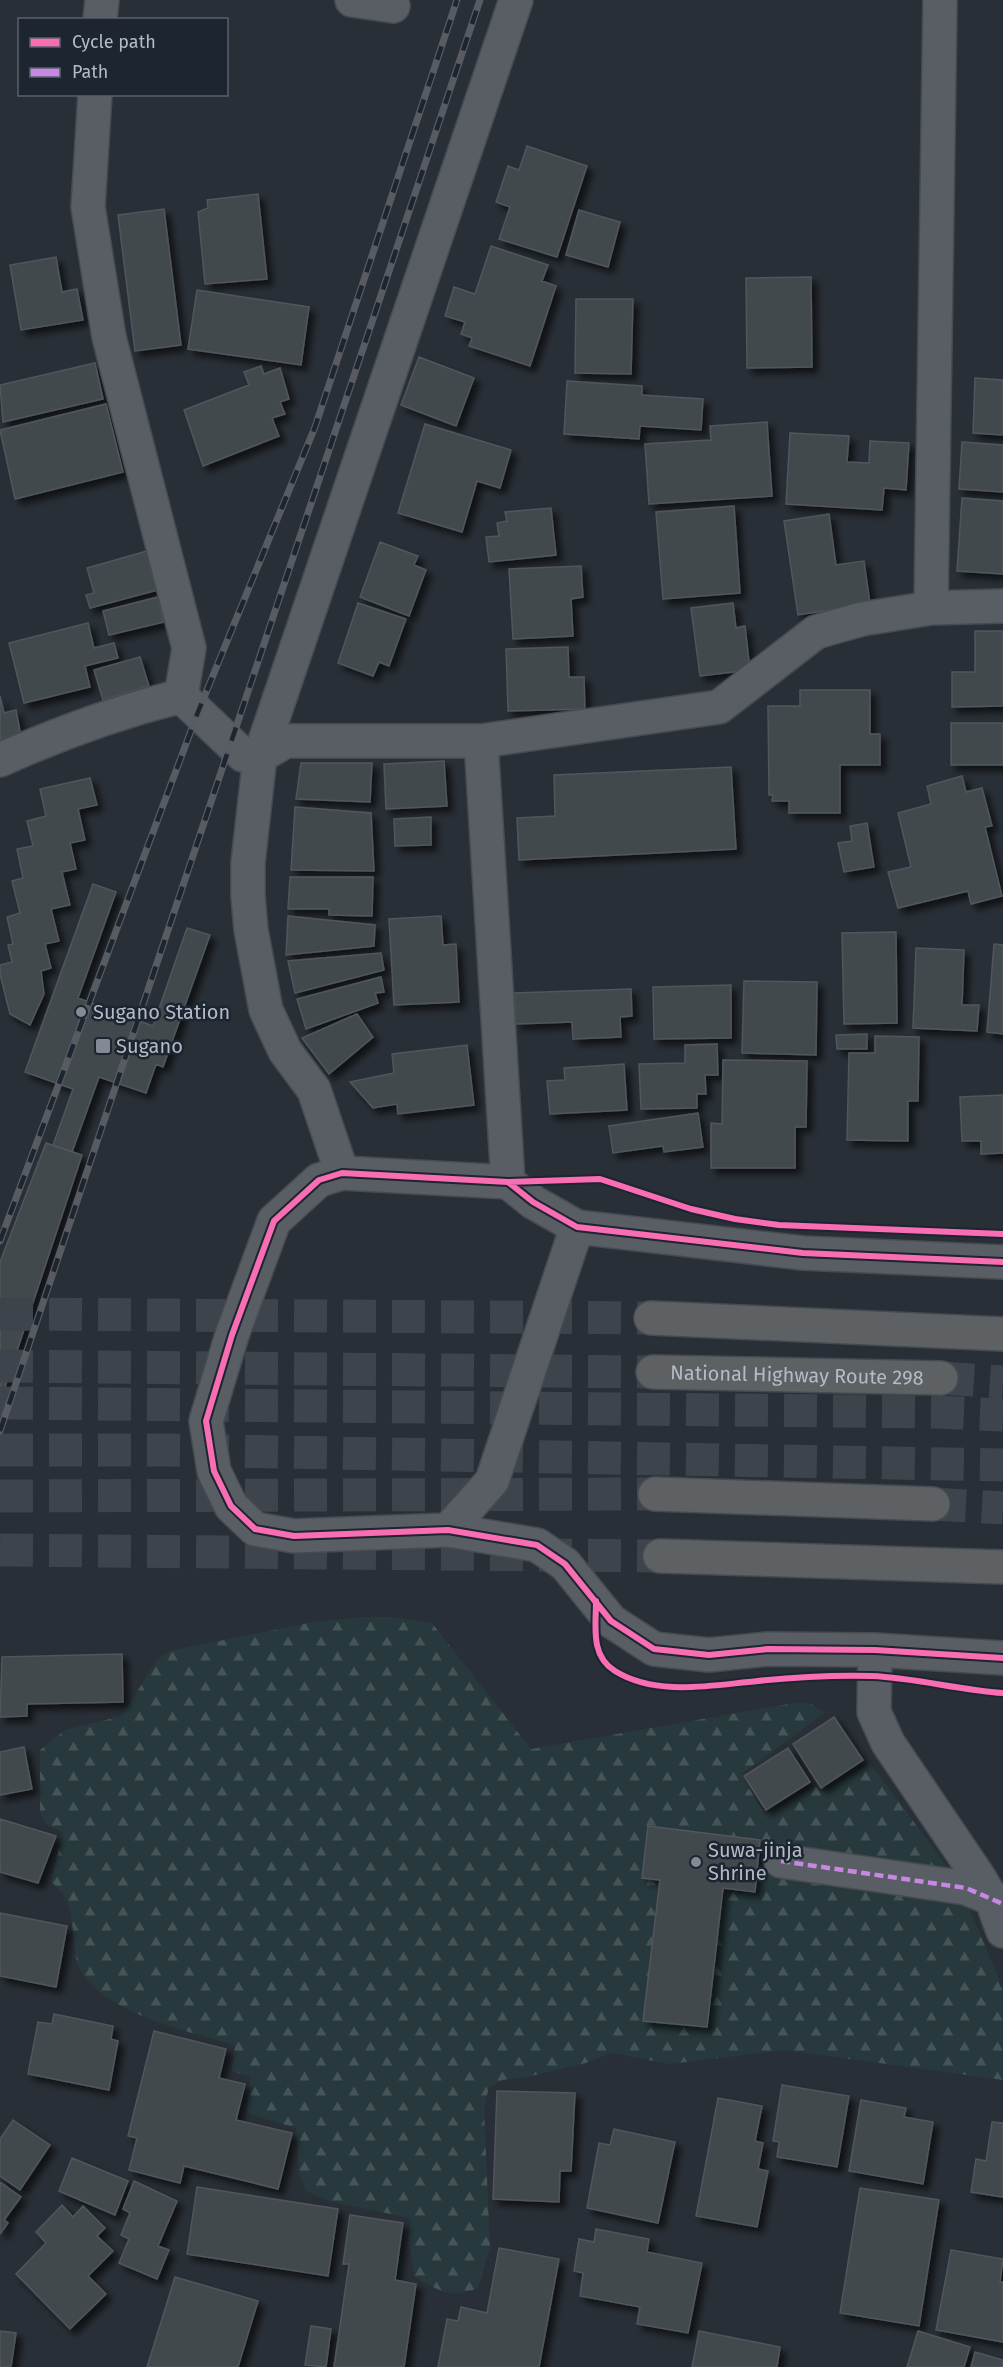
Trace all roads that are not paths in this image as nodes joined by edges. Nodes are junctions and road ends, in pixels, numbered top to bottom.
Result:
1 (102, 0) edge
2 (352, 0) edge
3 (516, 0) edge
4 (940, 0) edge
5 (393, 6) dead end
6 (100, 18) edge
7 (95, 96) edge
8 (1003, 606) edge
9 (931, 608) junction
10 (181, 696) junction
11 (481, 741) junction
12 (260, 756) junction
13 (0, 760) edge
14 (342, 1173) junction
15 (508, 1182) junction
16 (577, 1227) junction
17 (1003, 1262) edge
18 (651, 1318) tunnel mouth
19 (1003, 1334) edge
20 (653, 1372) tunnel mouth
21 (941, 1378) tunnel mouth
22 (655, 1494) tunnel mouth
23 (933, 1504) tunnel mouth
24 (447, 1530) junction
25 (660, 1557) tunnel mouth
26 (1003, 1567) edge
27 (875, 1650) junction
28 (1003, 1658) edge
29 (781, 1861) dead end
30 (997, 1901) edge
31 (1003, 1931) edge

1 - 6 street
2 - 5 street
3 - 12 street
4 - 9 street
7 - 10 street
8 - 9 street
9 - 11 street
10 - 12 street
10 - 13 street
11 - 12 street
11 - 15 street
12 - 14 street
14 - 15 street
14 - 24 street
15 - 16 street
16 - 17 street
16 - 24 street
18 - 19 highway
20 - 21 highway, National Highway Route 298
22 - 23 highway
24 - 27 street
25 - 26 highway
27 - 28 street
27 - 30 street
29 - 30 street
30 - 31 street

